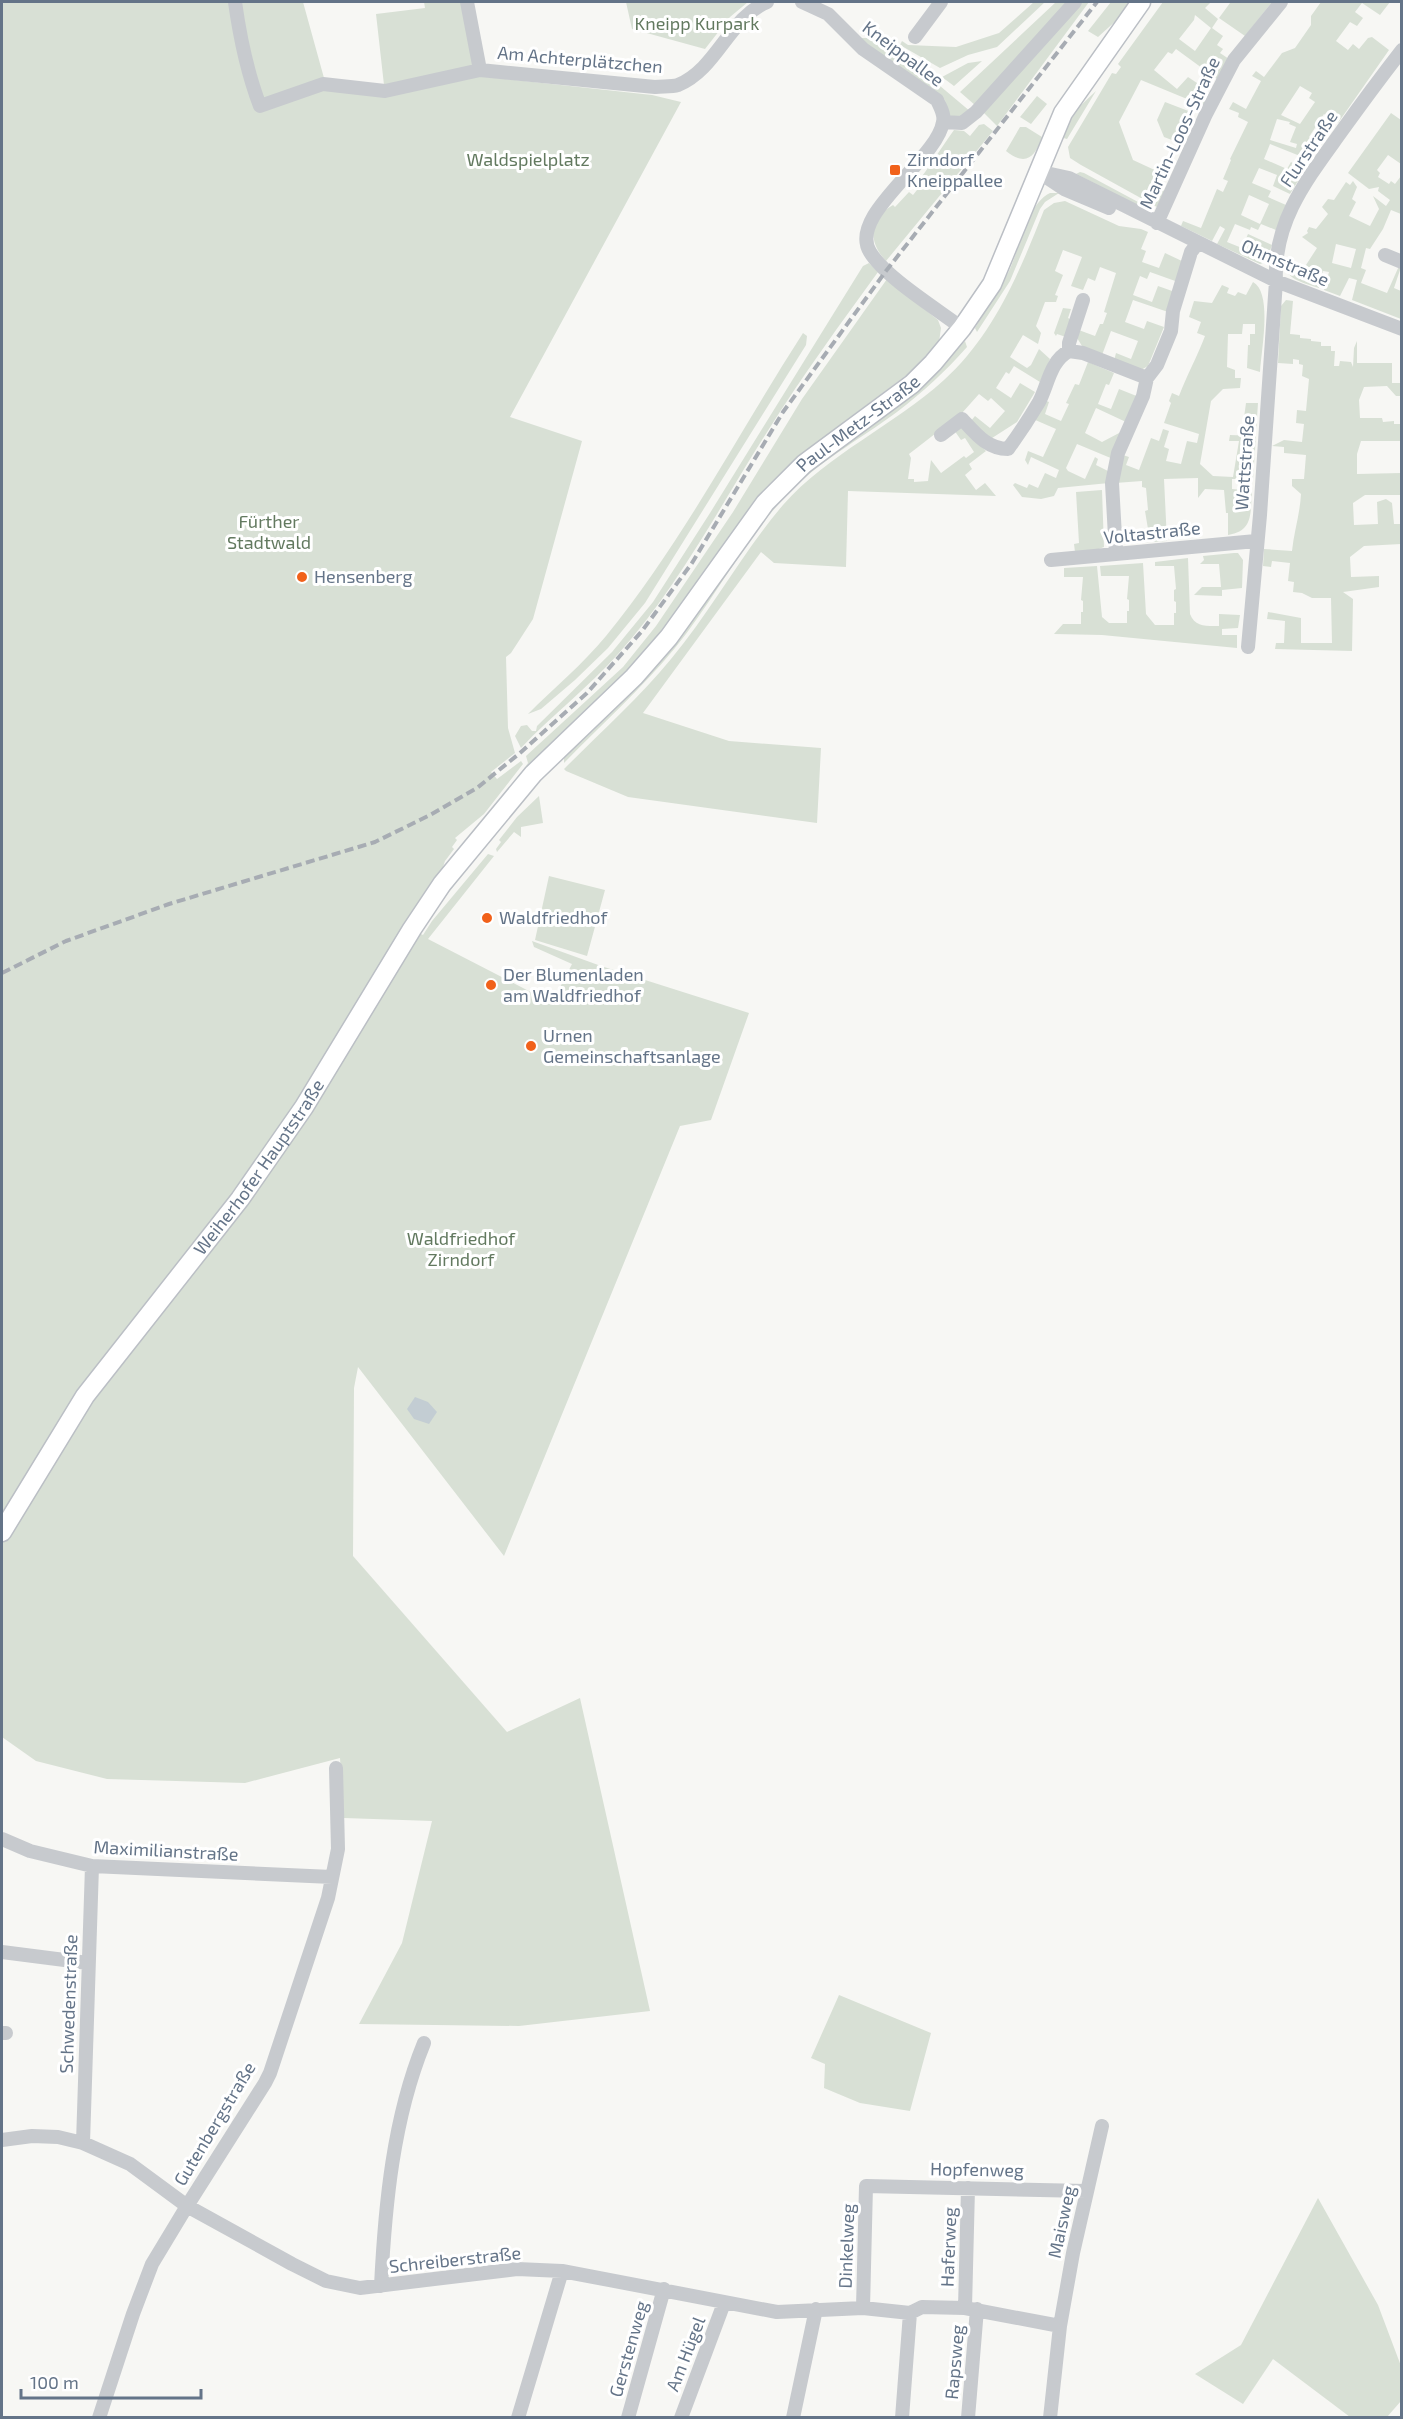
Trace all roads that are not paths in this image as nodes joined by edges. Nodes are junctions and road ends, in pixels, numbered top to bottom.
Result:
1 (235, 2) edge
2 (467, 2) edge
3 (767, 2) edge
4 (802, 2) edge
5 (941, 2) edge
6 (1074, 2) edge
7 (1141, 2) edge
8 (1281, 2) edge
9 (825, 8) edge
10 (915, 37) dead end
11 (1401, 50) edge
12 (480, 70) junction
13 (943, 122) junction
14 (1037, 171) junction
15 (1157, 223) junction
16 (1197, 244) junction
17 (1385, 255) dead end
18 (1401, 262) edge
19 (1276, 281) junction
20 (1083, 300) dead end
21 (962, 328) junction
22 (1401, 329) edge
23 (1069, 351) junction
24 (1147, 378) junction
25 (941, 435) dead end
26 (1256, 541) junction
27 (1116, 554) junction
28 (1051, 560) dead end
29 (1248, 648) dead end
30 (511, 800) joint
31 (2, 1532) edge
32 (336, 1768) dead end
33 (2, 1839) edge
34 (92, 1866) junction
35 (332, 1877) junction
36 (2, 1952) edge
37 (88, 1963) junction
38 (424, 2043) dead end
39 (1102, 2126) dead end
40 (2, 2140) edge
41 (83, 2143) junction
42 (866, 2186) joint
43 (968, 2188) junction
44 (1086, 2191) junction
45 (187, 2205) junction
46 (562, 2271) junction
47 (381, 2286) junction
48 (664, 2289) junction
49 (724, 2302) junction
50 (863, 2308) junction
51 (971, 2308) junction
52 (816, 2309) junction
53 (910, 2313) junction
54 (1060, 2326) junction
55 (99, 2418) edge
56 (518, 2418) edge
57 (628, 2418) edge
58 (681, 2418) edge
59 (793, 2418) edge
60 (902, 2418) edge
61 (968, 2418) edge
62 (1050, 2418) edge

1 - 12 street, Am Achterplätzchen
2 - 12 street, Am Achterplätzchen
3 - 12 street, Am Achterplätzchen
4 - 9 street, Kneippallee
5 - 10 street
6 - 13 street
7 - 14 street, Paul-Metz-Straße
8 - 15 street, Martin-Loos-Straße
9 - 13 street, Kneippallee
11 - 19 street, Flurstraße
13 - 21 street
14 - 15 street, Ohmstraße
14 - 21 street, Paul-Metz-Straße
15 - 16 street, Ohmstraße
16 - 19 street, Ohmstraße
16 - 24 street
17 - 18 street
19 - 22 street, Ohmstraße
19 - 26 street, Wattstraße
20 - 23 street
21 - 30 street, Paul-Metz-Straße
23 - 24 street
23 - 25 street
24 - 27 street
26 - 27 street, Voltastraße
26 - 29 street, Wattstraße
27 - 28 street, Voltastraße
30 - 31 street, Weiherhofer Hauptstraße
32 - 35 street, Gutenbergstraße
33 - 34 street, Maximilianstraße
34 - 35 street, Maximilianstraße
34 - 37 street, Schwedenstraße
35 - 45 street, Gutenbergstraße
36 - 37 street
37 - 41 street, Schwedenstraße
38 - 47 street
39 - 44 street, Maisweg
40 - 41 street, Schreiberstraße
41 - 45 street, Schreiberstraße
42 - 43 street, Hopfenweg
42 - 50 street, Dinkelweg
43 - 44 street, Hopfenweg
43 - 51 street, Haferweg
44 - 54 street, Maisweg
45 - 47 street, Schreiberstraße
45 - 55 street, Gutenbergstraße
46 - 47 street, Schreiberstraße
46 - 48 street, Schreiberstraße
46 - 56 street
48 - 49 street, Schreiberstraße
48 - 57 street, Gerstenweg
49 - 52 street, Schreiberstraße
49 - 58 street, Am Hügel
50 - 52 street, Schreiberstraße
50 - 53 street, Schreiberstraße
51 - 53 street, Schreiberstraße
51 - 54 street, Schreiberstraße
51 - 61 street, Rapsweg
52 - 59 street
53 - 60 street
54 - 62 street

